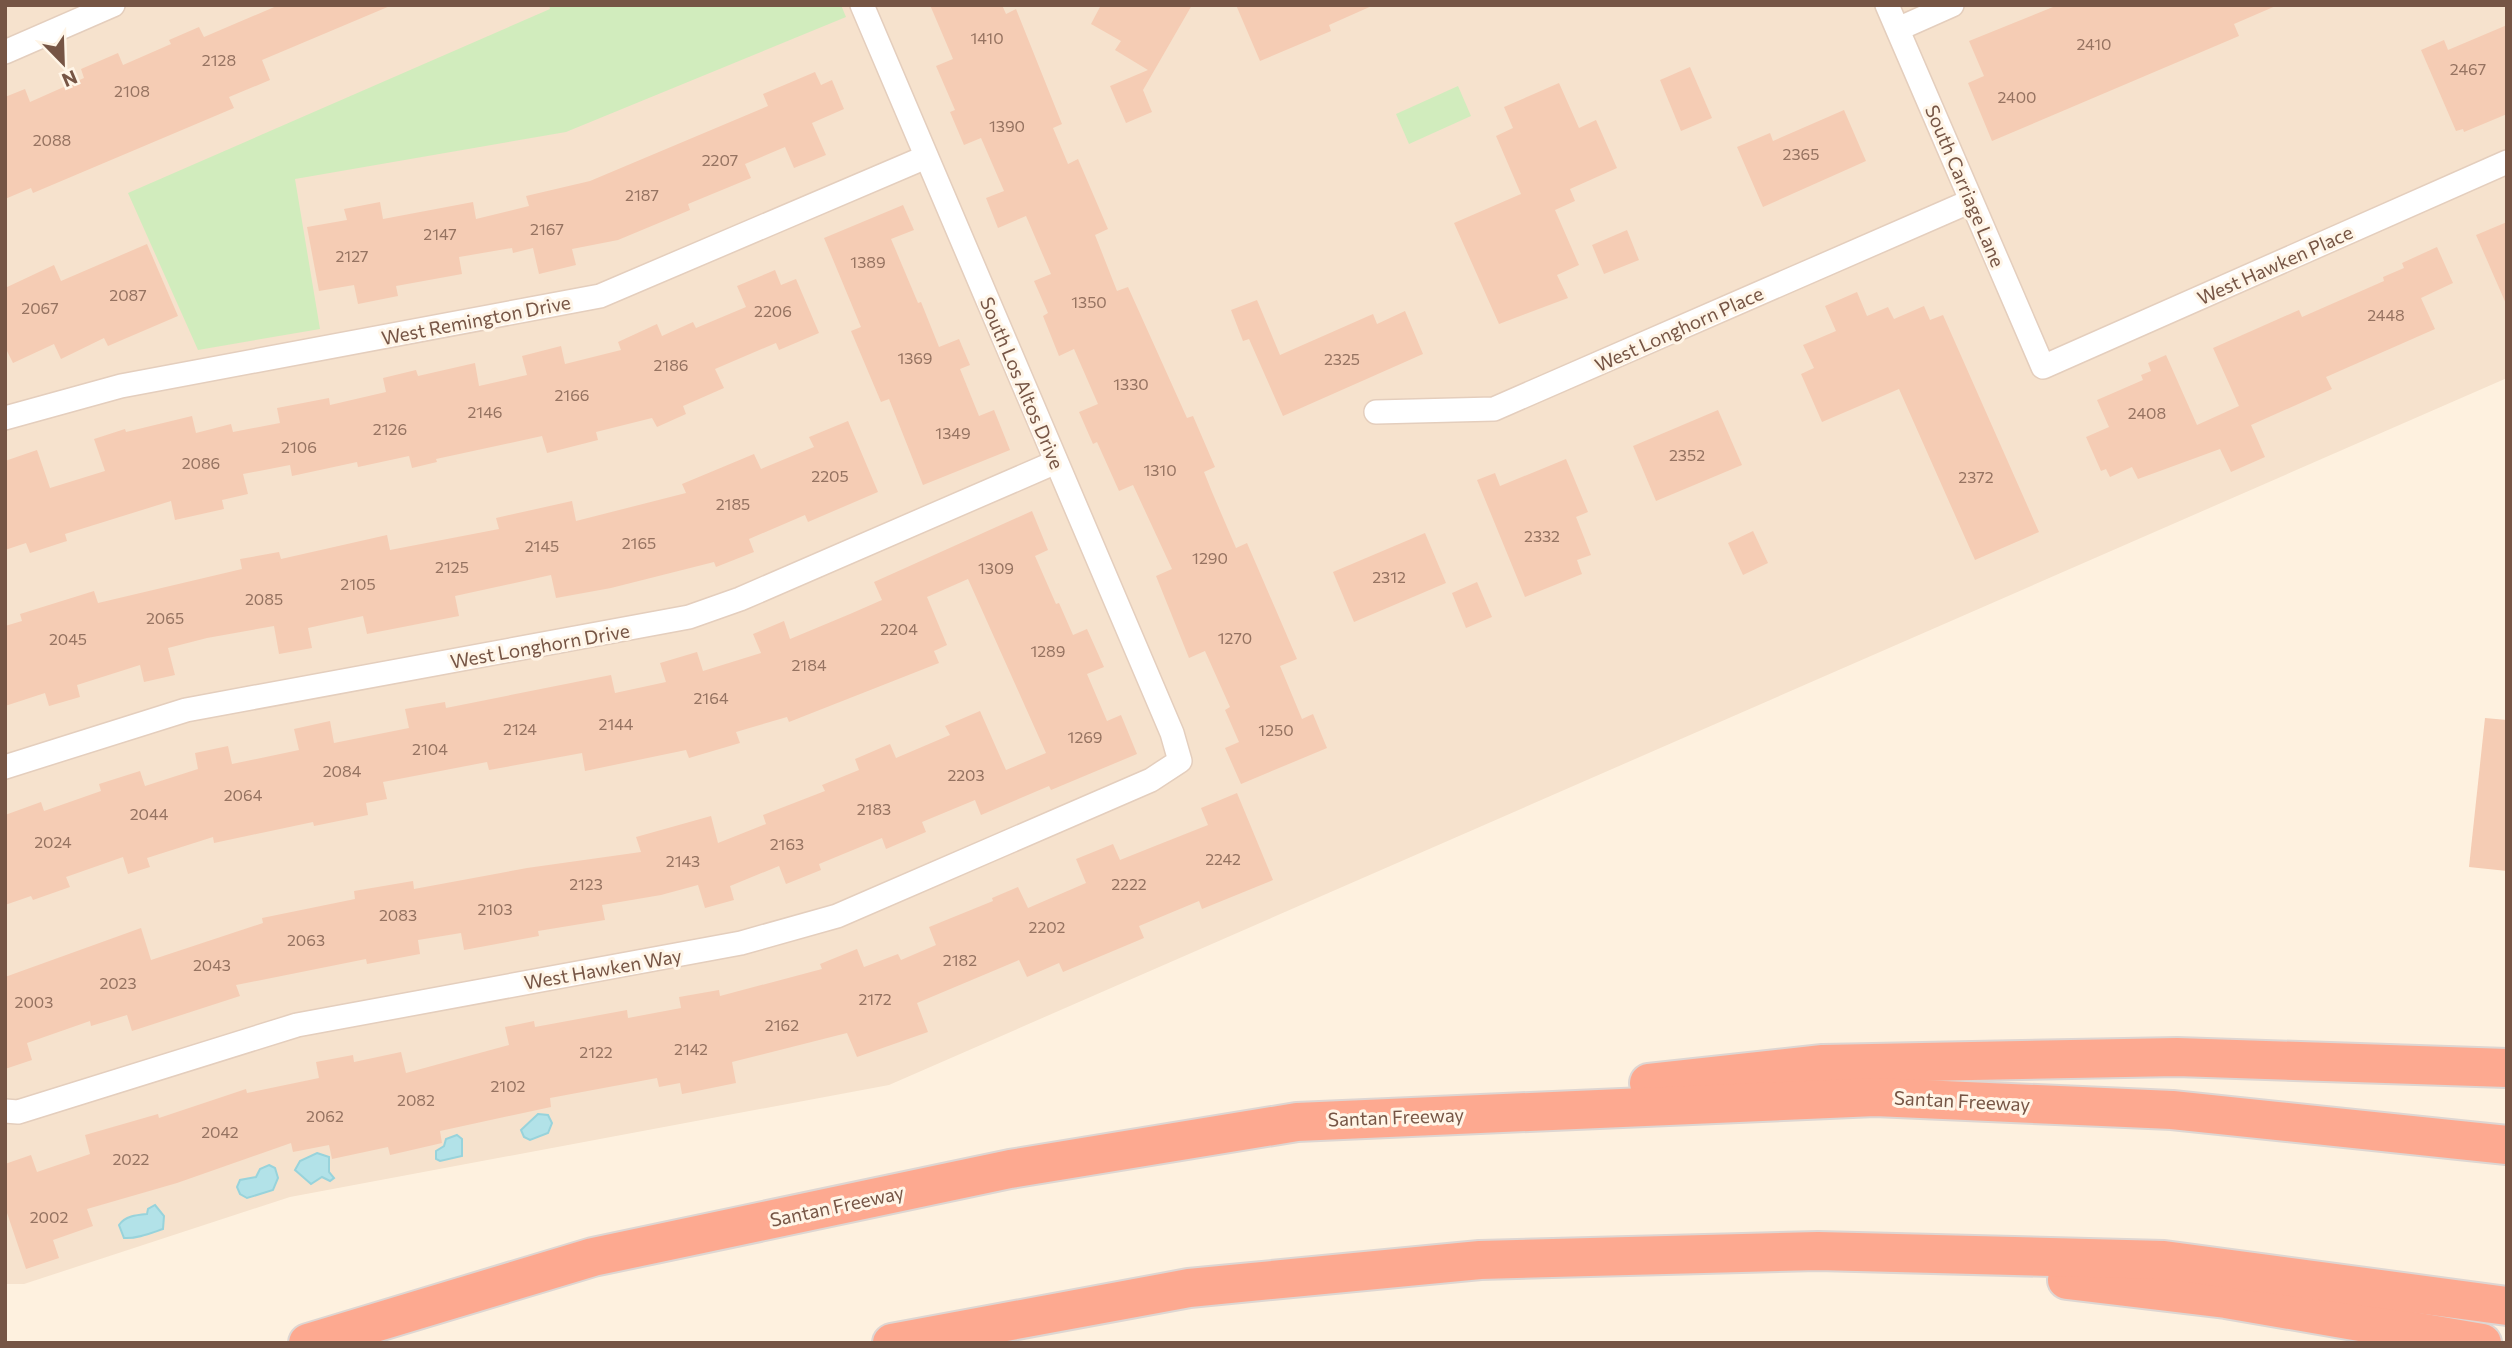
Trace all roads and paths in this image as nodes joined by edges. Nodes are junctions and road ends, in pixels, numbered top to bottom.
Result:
1 (113, 5) edge
2 (862, 5) edge
3 (1887, 5) edge
4 (1947, 7) edge
5 (1898, 29) junction
6 (5, 52) edge
7 (926, 157) junction
8 (2507, 162) edge
9 (1971, 201) junction
10 (2043, 367) joint
11 (1377, 412) dead end
12 (5, 418) edge
13 (1056, 462) junction
14 (1180, 761) joint
15 (5, 767) edge
16 (2507, 1068) edge
17 (5, 1111) edge
18 (1297, 1122) junction
19 (2507, 1145) edge
20 (1818, 1251) junction
21 (2507, 1306) edge
22 (308, 1343) edge
23 (892, 1343) edge
24 (2482, 1343) edge

1 - 6 street
2 - 7 street, South Los Altos Drive
3 - 5 street, South Carriage Lane
4 - 5 street
5 - 9 street, South Carriage Lane
7 - 12 street, West Remington Drive
7 - 13 street, South Los Altos Drive
8 - 10 street, West Hawken Place
9 - 10 street, South Carriage Lane
9 - 11 street, West Longhorn Place
13 - 14 street, South Los Altos Drive
13 - 15 street, West Longhorn Drive
14 - 17 street, West Hawken Way
16 - 18 highway
18 - 19 highway, Santan Freeway
18 - 22 highway, Santan Freeway
20 - 21 highway
20 - 23 highway
20 - 24 highway

